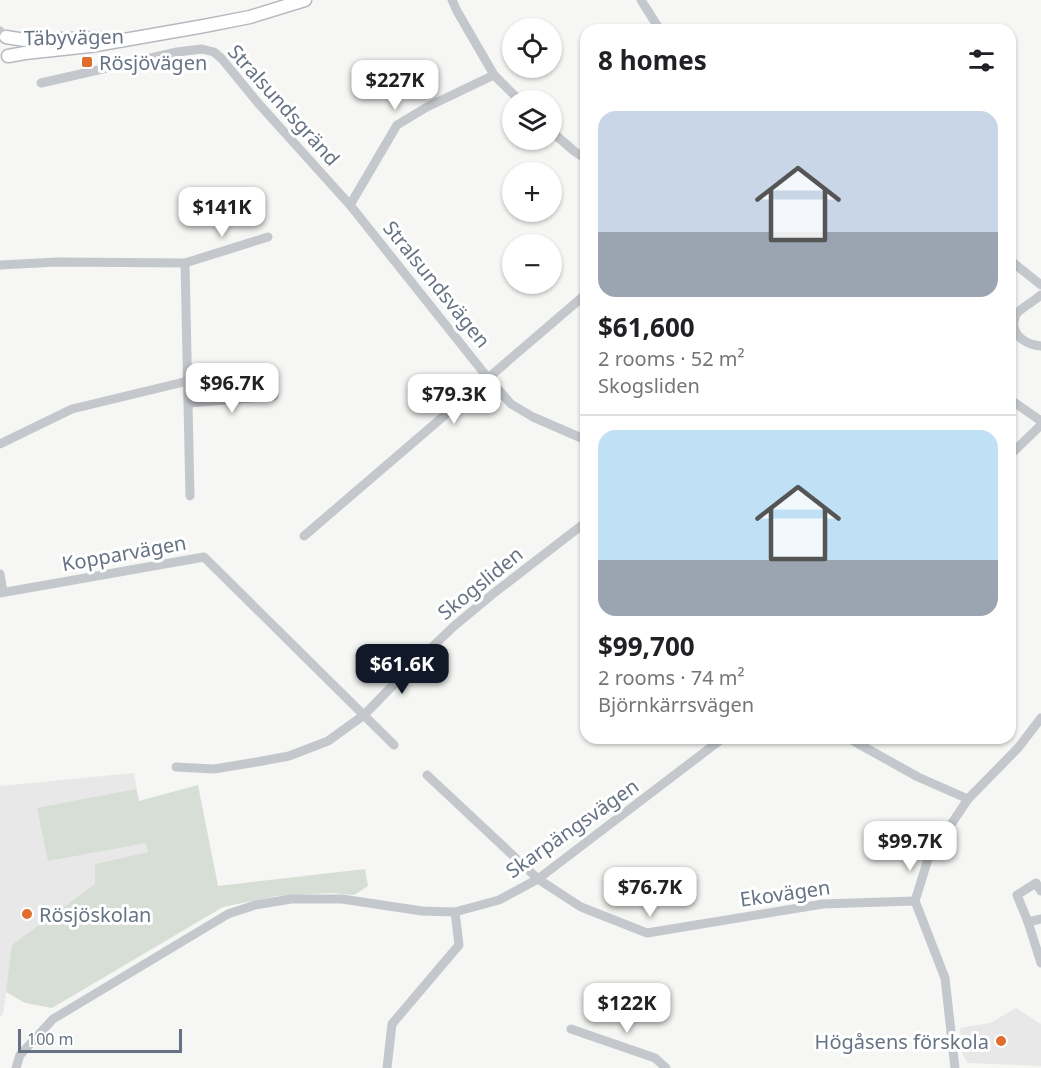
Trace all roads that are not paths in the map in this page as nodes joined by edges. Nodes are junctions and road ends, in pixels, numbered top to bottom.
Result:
1 (305, 0) edge
2 (452, 0) edge
3 (641, 0) edge
4 (656, 24) edge
5 (2, 33) edge
6 (142, 36) junction
7 (4, 60) edge
8 (494, 75) junction
9 (41, 83) dead end
10 (509, 90) edge
11 (562, 141) edge
12 (580, 155) edge
13 (350, 205) junction
14 (268, 237) dead end
15 (185, 263) junction
16 (0, 265) edge
17 (1016, 265) edge
18 (1041, 285) edge
19 (1041, 295) edge
20 (580, 299) edge
21 (1016, 316) edge
22 (1016, 332) edge
23 (1041, 346) edge
24 (488, 378) junction
25 (188, 381) junction
26 (274, 396) dead end
27 (189, 403) junction
28 (1016, 404) edge
29 (1041, 423) edge
30 (580, 437) edge
31 (0, 444) edge
32 (1016, 449) edge
33 (190, 496) dead end
34 (580, 527) edge
35 (304, 536) dead end
36 (0, 574) edge
37 (2, 593) edge
38 (364, 715) junction
39 (1041, 718) edge
40 (715, 744) edge
41 (859, 744) edge
42 (394, 746) dead end
43 (176, 767) dead end
44 (427, 775) dead end
45 (968, 799) junction
46 (537, 879) junction
47 (1041, 891) edge
48 (915, 901) junction
49 (455, 912) junction
50 (1041, 920) edge
51 (1028, 922) junction
52 (1041, 963) edge
53 (571, 1029) dead end
54 (16, 1068) edge
55 (387, 1068) edge
56 (666, 1068) edge
57 (955, 1068) edge

1 - 6 main road, Täbyvägen
2 - 8 street
3 - 4 street
5 - 6 main road, Täbyvägen
5 - 7 main road, Täbyvägen
6 - 7 main road, Täbyvägen
8 - 10 street
8 - 13 street
9 - 13 street, Stralsundsgränd
11 - 12 street
13 - 24 street, Stralsundsvägen
14 - 15 street
15 - 16 street
15 - 25 street
17 - 18 street
19 - 21 street
20 - 24 street
22 - 23 street
24 - 30 street, Stralsundsvägen
24 - 35 street
25 - 27 street
25 - 31 street
26 - 27 street
27 - 33 street
28 - 29 street
29 - 32 street
34 - 38 street, Skogsliden
36 - 37 street
37 - 38 street, Kopparvägen
38 - 42 street, Kopparvägen
38 - 43 street, Skogsliden
39 - 45 street
40 - 46 street, Skarpängsvägen
41 - 45 street
44 - 46 street, Ekovägen
45 - 48 street
46 - 48 street, Ekovägen
46 - 49 street, Skarpängsvägen
47 - 51 street
48 - 57 street
49 - 54 street, Skarpängsvägen
49 - 55 street
50 - 51 street
51 - 52 street
53 - 56 street

